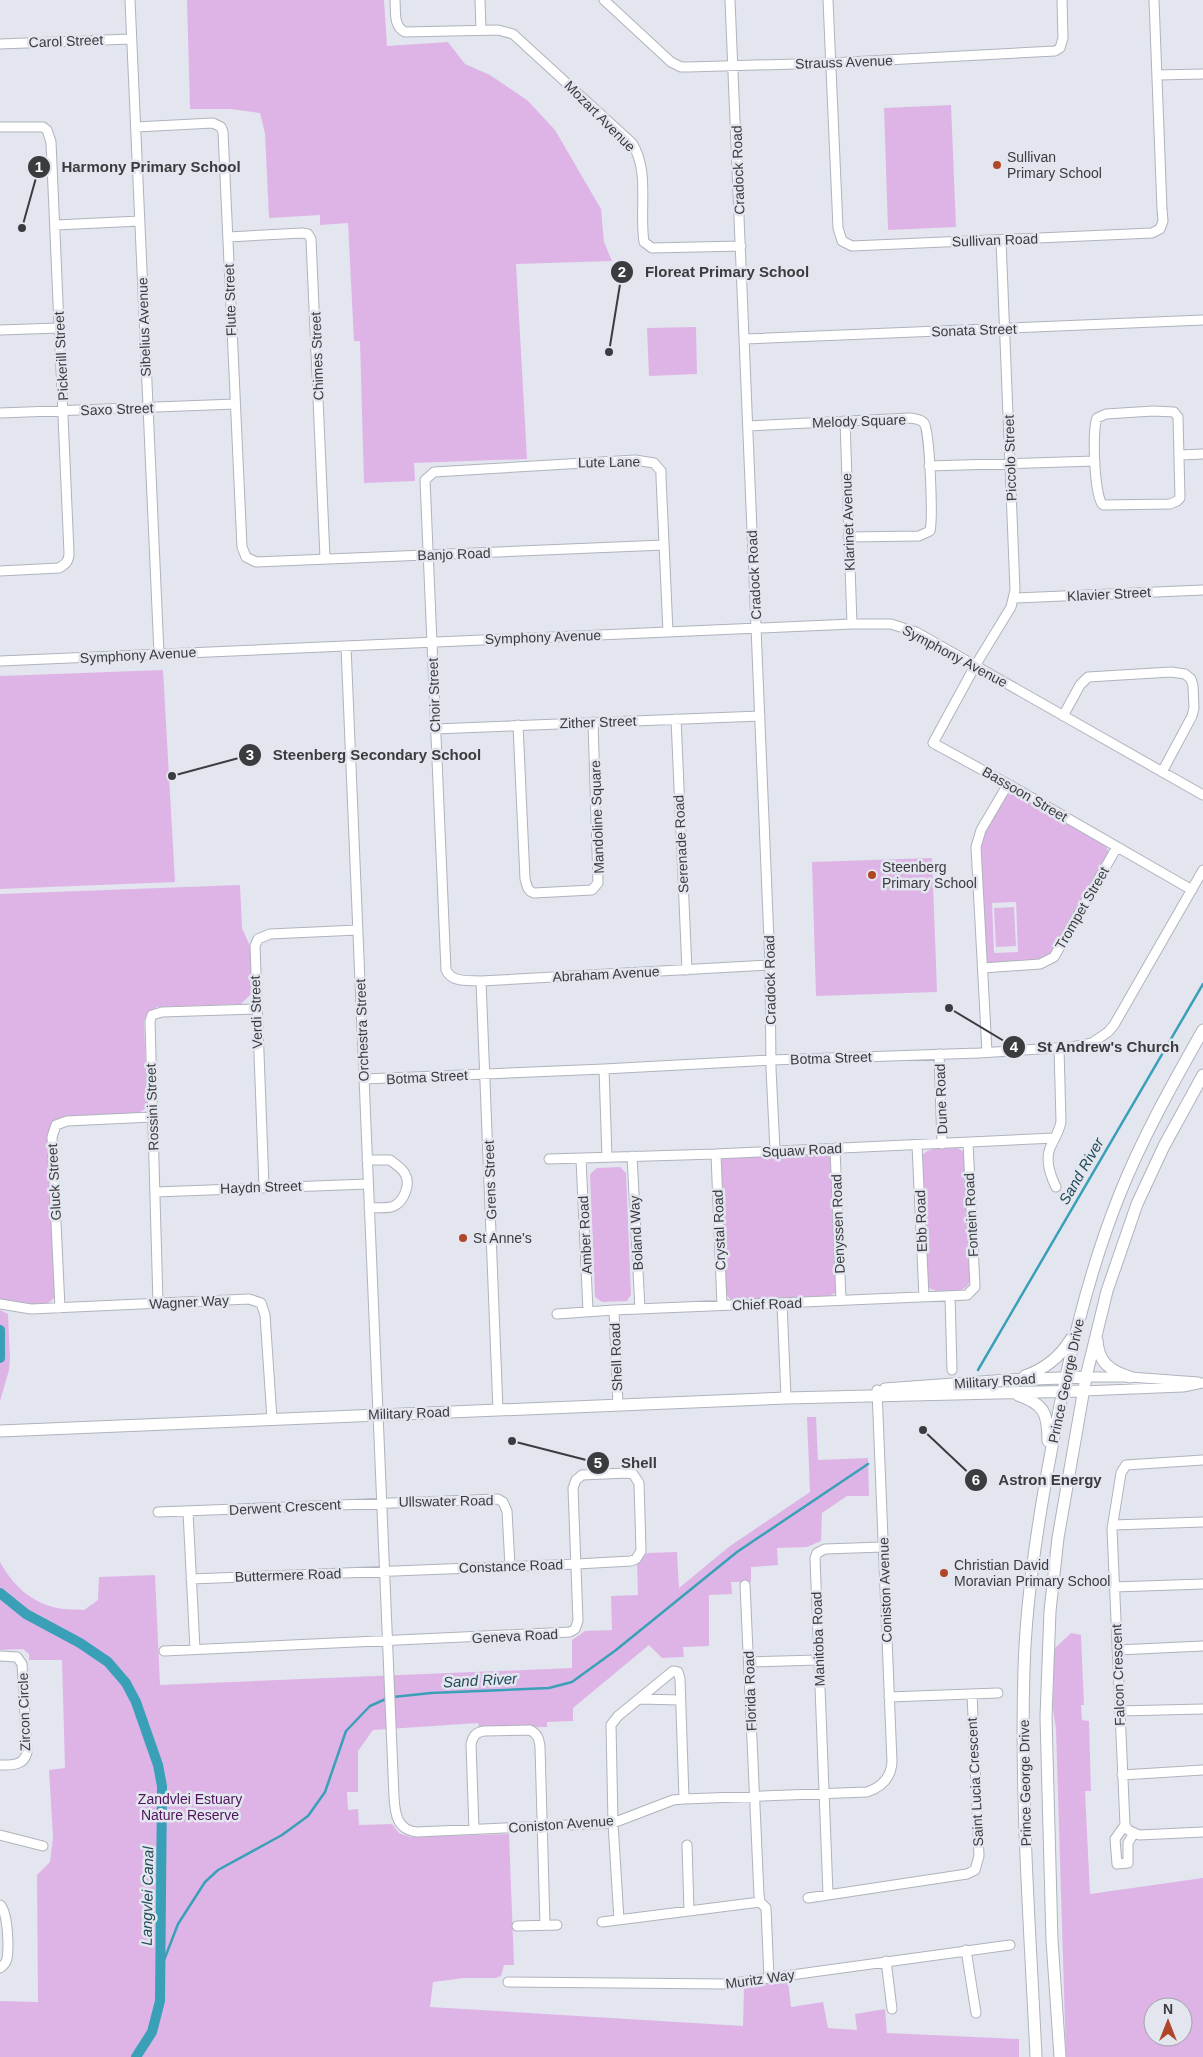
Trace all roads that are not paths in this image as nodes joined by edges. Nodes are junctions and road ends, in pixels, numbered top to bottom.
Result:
1 (130, 0) edge
2 (395, 0) edge
3 (480, 0) edge
4 (604, 0) edge
5 (730, 0) edge
6 (828, 0) edge
7 (1062, 0) edge
8 (1154, 0) edge
9 (481, 30) junction
10 (132, 39) junction
11 (0, 44) edge
12 (830, 63) junction
13 (733, 66) junction
14 (1203, 74) edge
15 (1158, 75) junction
16 (136, 126) junction
17 (0, 127) edge
18 (140, 221) junction
19 (56, 224) junction
20 (228, 237) junction
21 (1001, 240) junction
22 (741, 246) junction
23 (1203, 320) edge
24 (59, 328) junction
25 (1005, 328) junction
26 (0, 330) edge
27 (745, 339) junction
28 (234, 404) junction
29 (148, 408) junction
30 (63, 411) junction
31 (0, 413) edge
32 (845, 421) junction
33 (748, 426) junction
34 (1203, 454) edge
35 (1180, 455) junction
36 (1096, 461) junction
37 (1010, 463) junction
38 (929, 466) junction
39 (425, 480) joint
40 (848, 537) junction
41 (664, 545) junction
42 (428, 555) junction
43 (246, 558) joint
44 (325, 558) junction
45 (0, 571) edge
46 (1203, 590) edge
47 (1014, 598) junction
48 (852, 624) junction
49 (757, 628) junction
50 (668, 632) junction
51 (431, 642) junction
52 (346, 646) junction
53 (158, 654) junction
54 (0, 661) edge
55 (975, 666) junction
56 (760, 716) junction
57 (1063, 716) junction
58 (676, 720) junction
59 (593, 722) junction
60 (518, 725) junction
61 (435, 729) junction
62 (1162, 772) junction
63 (1008, 784) junction
64 (1203, 795) edge
65 (1117, 847) junction
66 (1203, 870) edge
67 (1192, 890) junction
68 (358, 930) junction
69 (770, 965) junction
70 (983, 968) junction
71 (446, 970) joint
72 (687, 970) junction
73 (481, 980) junction
74 (256, 1009) junction
75 (1203, 1030) edge
76 (1059, 1048) junction
77 (987, 1052) junction
78 (939, 1054) junction
79 (771, 1060) junction
80 (604, 1069) junction
81 (486, 1074) junction
82 (1203, 1076) edge
83 (364, 1080) junction
84 (152, 1117) junction
85 (1055, 1138) junction
86 (968, 1143) junction
87 (942, 1144) junction
88 (917, 1145) junction
89 (835, 1148) junction
90 (775, 1150) junction
91 (716, 1154) junction
92 (607, 1156) junction
93 (632, 1156) junction
94 (549, 1159) dead end
95 (582, 1159) junction
96 (367, 1160) junction
97 (368, 1184) junction
98 (264, 1187) junction
99 (1056, 1187) dead end
100 (155, 1192) junction
101 (369, 1208) junction
102 (974, 1287) joint
103 (950, 1296) junction
104 (924, 1297) junction
105 (841, 1300) junction
106 (158, 1303) junction
107 (782, 1303) junction
108 (2, 1305) edge
109 (722, 1305) junction
110 (60, 1308) junction
111 (640, 1309) junction
112 (614, 1310) junction
113 (588, 1311) junction
114 (556, 1314) dead end
115 (1098, 1324) junction
116 (1074, 1334) junction
117 (952, 1370) dead end
118 (1086, 1376) junction
119 (1130, 1377) junction
120 (1065, 1378) junction
121 (1008, 1380) junction
122 (1202, 1383) edge
123 (1084, 1391) junction
124 (1062, 1392) junction
125 (877, 1393) junction
126 (1012, 1393) junction
127 (786, 1398) junction
128 (618, 1405) junction
129 (498, 1410) junction
130 (379, 1414) junction
131 (272, 1419) junction
132 (0, 1431) edge
133 (1203, 1460) edge
134 (1046, 1477) junction
135 (382, 1503) junction
136 (158, 1512) dead end
137 (188, 1512) junction
138 (1203, 1522) edge
139 (1113, 1525) junction
140 (883, 1547) junction
141 (577, 1564) junction
142 (510, 1566) junction
143 (385, 1571) junction
144 (191, 1579) junction
145 (1203, 1584) edge
146 (746, 1585) dead end
147 (1114, 1587) junction
148 (388, 1641) junction
149 (1203, 1646) edge
150 (195, 1649) junction
151 (1117, 1650) junction
152 (164, 1651) dead end
153 (0, 1656) edge
154 (818, 1660) junction
155 (749, 1662) junction
156 (998, 1693) dead end
157 (972, 1694) junction
158 (889, 1697) junction
159 (640, 1699) junction
160 (680, 1700) junction
161 (1203, 1709) edge
162 (1119, 1711) junction
163 (0, 1766) edge
164 (1203, 1770) edge
165 (1122, 1774) junction
166 (824, 1793) junction
167 (754, 1796) junction
168 (684, 1799) junction
169 (613, 1823) junction
170 (1125, 1825) junction
171 (544, 1826) junction
172 (474, 1829) junction
173 (1203, 1832) edge
174 (1134, 1833) junction
175 (0, 1834) edge
176 (687, 1845) dead end
177 (43, 1846) dead end
178 (828, 1894) junction
179 (808, 1898) dead end
180 (760, 1902) junction
181 (0, 1905) edge
182 (688, 1911) junction
183 (618, 1920) junction
184 (602, 1922) dead end
185 (546, 1925) junction
186 (557, 1925) dead end
187 (517, 1926) dead end
188 (1010, 1946) dead end
189 (966, 1950) junction
190 (886, 1961) junction
191 (0, 1968) edge
192 (769, 1978) junction
193 (508, 1982) dead end
194 (892, 2009) dead end
195 (976, 2013) dead end
196 (1036, 2057) edge
197 (1060, 2057) edge

1 - 10 street, Sibelius Avenue
2 - 9 street
3 - 9 street
4 - 13 street, Strauss Avenue
5 - 13 street, Cradock Road
6 - 12 street, Sullivan Road
7 - 12 street, Strauss Avenue
8 - 15 street, Sullivan Road
9 - 22 street, Mozart Avenue
10 - 11 street, Carol Street
10 - 16 street, Sibelius Avenue
12 - 13 street, Strauss Avenue
12 - 21 street, Sullivan Road
13 - 22 street, Cradock Road
14 - 15 street
15 - 21 street, Sullivan Road
16 - 18 street, Sibelius Avenue
16 - 20 street, Flute Street
17 - 19 street, Pickerill Street
18 - 19 street
18 - 29 street, Sibelius Avenue
19 - 24 street, Pickerill Street
20 - 28 street, Flute Street
20 - 44 street, Chimes Street
21 - 25 street, Piccolo Street
22 - 27 street, Cradock Road
23 - 25 street, Sonata Street
24 - 26 street
24 - 30 street, Pickerill Street
25 - 27 street, Sonata Street
25 - 37 street, Piccolo Street
27 - 33 street, Cradock Road
28 - 29 street, Saxo Street
28 - 43 street, Flute Street
29 - 30 street, Saxo Street
29 - 53 street, Sibelius Avenue
30 - 31 street, Saxo Street
30 - 45 street, Pickerill Street
32 - 33 street, Melody Square
32 - 38 street, Melody Square
32 - 40 street, Klarinet Avenue
33 - 49 street, Cradock Road
34 - 35 street
35 - 36 street
35 - 36 street
36 - 37 street
37 - 38 street
37 - 47 street, Piccolo Street
38 - 40 street, Melody Square
39 - 41 street, Lute Lane
39 - 42 street, Choir Street
40 - 48 street, Klarinet Avenue
41 - 42 street, Banjo Road
41 - 50 street, Lute Lane
42 - 44 street, Banjo Road
42 - 51 street, Choir Street
43 - 44 street, Banjo Road
46 - 47 street, Klavier Street
47 - 55 street, Piccolo Street
48 - 49 street, Symphony Avenue
48 - 55 street, Symphony Avenue
49 - 50 street, Symphony Avenue
49 - 56 street, Cradock Road
50 - 51 street, Symphony Avenue
51 - 52 street, Symphony Avenue
51 - 61 street, Choir Street
52 - 53 street, Symphony Avenue
52 - 68 street, Orchestra Street
53 - 54 street, Symphony Avenue
55 - 57 street, Symphony Avenue
55 - 63 street, Bassoon Street
56 - 58 street, Zither Street
56 - 69 street, Cradock Road
57 - 62 street, Symphony Avenue
57 - 62 street
58 - 59 street, Zither Street
58 - 72 street, Serenade Road
59 - 60 street, Zither Street
59 - 60 street, Mandoline Square
60 - 61 street, Zither Street
61 - 71 street, Choir Street
62 - 64 street, Symphony Avenue
63 - 65 street, Bassoon Street
63 - 70 street
65 - 67 street, Bassoon Street
65 - 70 street, Trompet Street
66 - 67 street, Botma Street
67 - 76 street, Botma Street
68 - 74 street, Verdi Street
68 - 83 street, Orchestra Street
69 - 72 street, Abraham Avenue
69 - 79 street, Cradock Road
70 - 77 street
71 - 73 street, Abraham Avenue
72 - 73 street, Abraham Avenue
73 - 81 street, Grens Street
74 - 84 street, Rossini Street
74 - 98 street, Verdi Street
75 - 116 main road, Prince George Drive
76 - 77 street, Botma Street
76 - 85 street
77 - 78 street, Botma Street
78 - 79 street, Botma Street
78 - 87 street, Dune Road
79 - 80 street, Botma Street
79 - 90 street, Cradock Road
80 - 81 street, Botma Street
80 - 92 street
81 - 83 street, Botma Street
81 - 129 street, Grens Street
82 - 115 main road, Prince George Drive
83 - 96 street, Orchestra Street
84 - 100 street, Rossini Street
84 - 110 street, Gluck Street
85 - 86 street, Squaw Road
85 - 99 street
86 - 87 street, Squaw Road
86 - 102 street, Fontein Road
87 - 88 street, Squaw Road
88 - 89 street, Squaw Road
88 - 104 street, Ebb Road
89 - 90 street, Squaw Road
89 - 105 street, Denyssen Road
90 - 91 street, Squaw Road
91 - 93 street, Squaw Road
91 - 109 street, Crystal Road
92 - 93 street, Squaw Road
92 - 95 street, Squaw Road
93 - 111 street, Boland Way
94 - 95 street, Squaw Road
95 - 113 street, Amber Road
96 - 97 street, Orchestra Street
96 - 101 street
97 - 98 street, Haydn Street
97 - 101 street, Orchestra Street
98 - 100 street, Haydn Street
100 - 106 street, Rossini Street
101 - 130 street, Orchestra Street
102 - 103 street, Chief Road
103 - 104 street, Chief Road
103 - 117 street
104 - 105 street, Chief Road
105 - 107 street, Chief Road
106 - 110 street, Wagner Way
106 - 131 street, Wagner Way
107 - 109 street, Chief Road
107 - 127 street
108 - 110 street, Wagner Way
109 - 111 street, Chief Road
111 - 112 street, Chief Road
112 - 113 street, Chief Road
112 - 128 street, Shell Road
113 - 114 street, Chief Road
115 - 118 main road, Prince George Drive
115 - 119 main road
116 - 120 main road, Prince George Drive
116 - 121 main road
118 - 119 street, Military Road
118 - 120 main road, Military Road
118 - 123 main road, Prince George Drive
119 - 122 street, Military Road
120 - 121 main road, Military Road
120 - 124 main road, Prince George Drive
121 - 125 main road, Military Road
122 - 123 street, Military Road
123 - 124 main road, Military Road
123 - 197 main road, Prince George Drive
124 - 126 main road, Military Road
124 - 134 main road, Prince George Drive
125 - 126 main road, Military Road
125 - 127 main road, Military Road
125 - 140 street, Coniston Avenue
126 - 134 main road
127 - 128 main road, Military Road
128 - 129 main road, Military Road
129 - 130 main road, Military Road
130 - 131 main road, Military Road
130 - 135 street, Coniston Avenue
131 - 132 main road, Military Road
133 - 139 street, Falcon Crescent
134 - 196 main road, Prince George Drive
135 - 137 street, Derwent Crescent
135 - 142 street, Ullswater Road
135 - 143 street, Coniston Avenue
136 - 137 street, Derwent Crescent
137 - 144 street
138 - 139 street
139 - 147 street, Falcon Crescent
140 - 154 street, Manitoba Road
140 - 158 street, Coniston Avenue
141 - 141 street, Constance Road
141 - 142 street, Constance Road
141 - 148 street, Geneva Road
142 - 143 street, Constance Road
143 - 144 street, Buttermere Road
143 - 148 street, Coniston Avenue
144 - 150 street
145 - 147 street
146 - 155 street, Florida Road
147 - 151 street, Falcon Crescent
148 - 150 street
148 - 172 street, Coniston Avenue
149 - 151 street
150 - 152 street
151 - 162 street, Falcon Crescent
153 - 163 street, Zircon Circle
154 - 155 street
154 - 166 street, Manitoba Road
155 - 167 street, Florida Road
156 - 157 street
157 - 158 street
157 - 178 street, Saint Lucia Crescent
158 - 166 street, Coniston Avenue
159 - 160 street
159 - 160 street
159 - 169 street
160 - 168 street
161 - 162 street
162 - 165 street, Falcon Crescent
164 - 165 street
165 - 170 street, Falcon Crescent
166 - 167 street, Coniston Avenue
166 - 178 street
167 - 168 street, Coniston Avenue
167 - 180 street, Florida Road
168 - 169 street, Coniston Avenue
169 - 171 street, Coniston Avenue
169 - 183 street
170 - 174 street
170 - 174 street, Falcon Crescent
171 - 172 street, Coniston Avenue
171 - 172 street
171 - 185 street
173 - 174 street
175 - 177 street
176 - 182 street
178 - 179 street, Saint Lucia Crescent
180 - 182 street
180 - 192 street, Florida Road
181 - 191 street
182 - 183 street
183 - 184 street
185 - 186 street
185 - 187 street
188 - 189 street, Muritz Way
189 - 190 street, Muritz Way
189 - 195 street
190 - 192 street, Muritz Way
190 - 194 street
192 - 193 street, Muritz Way

